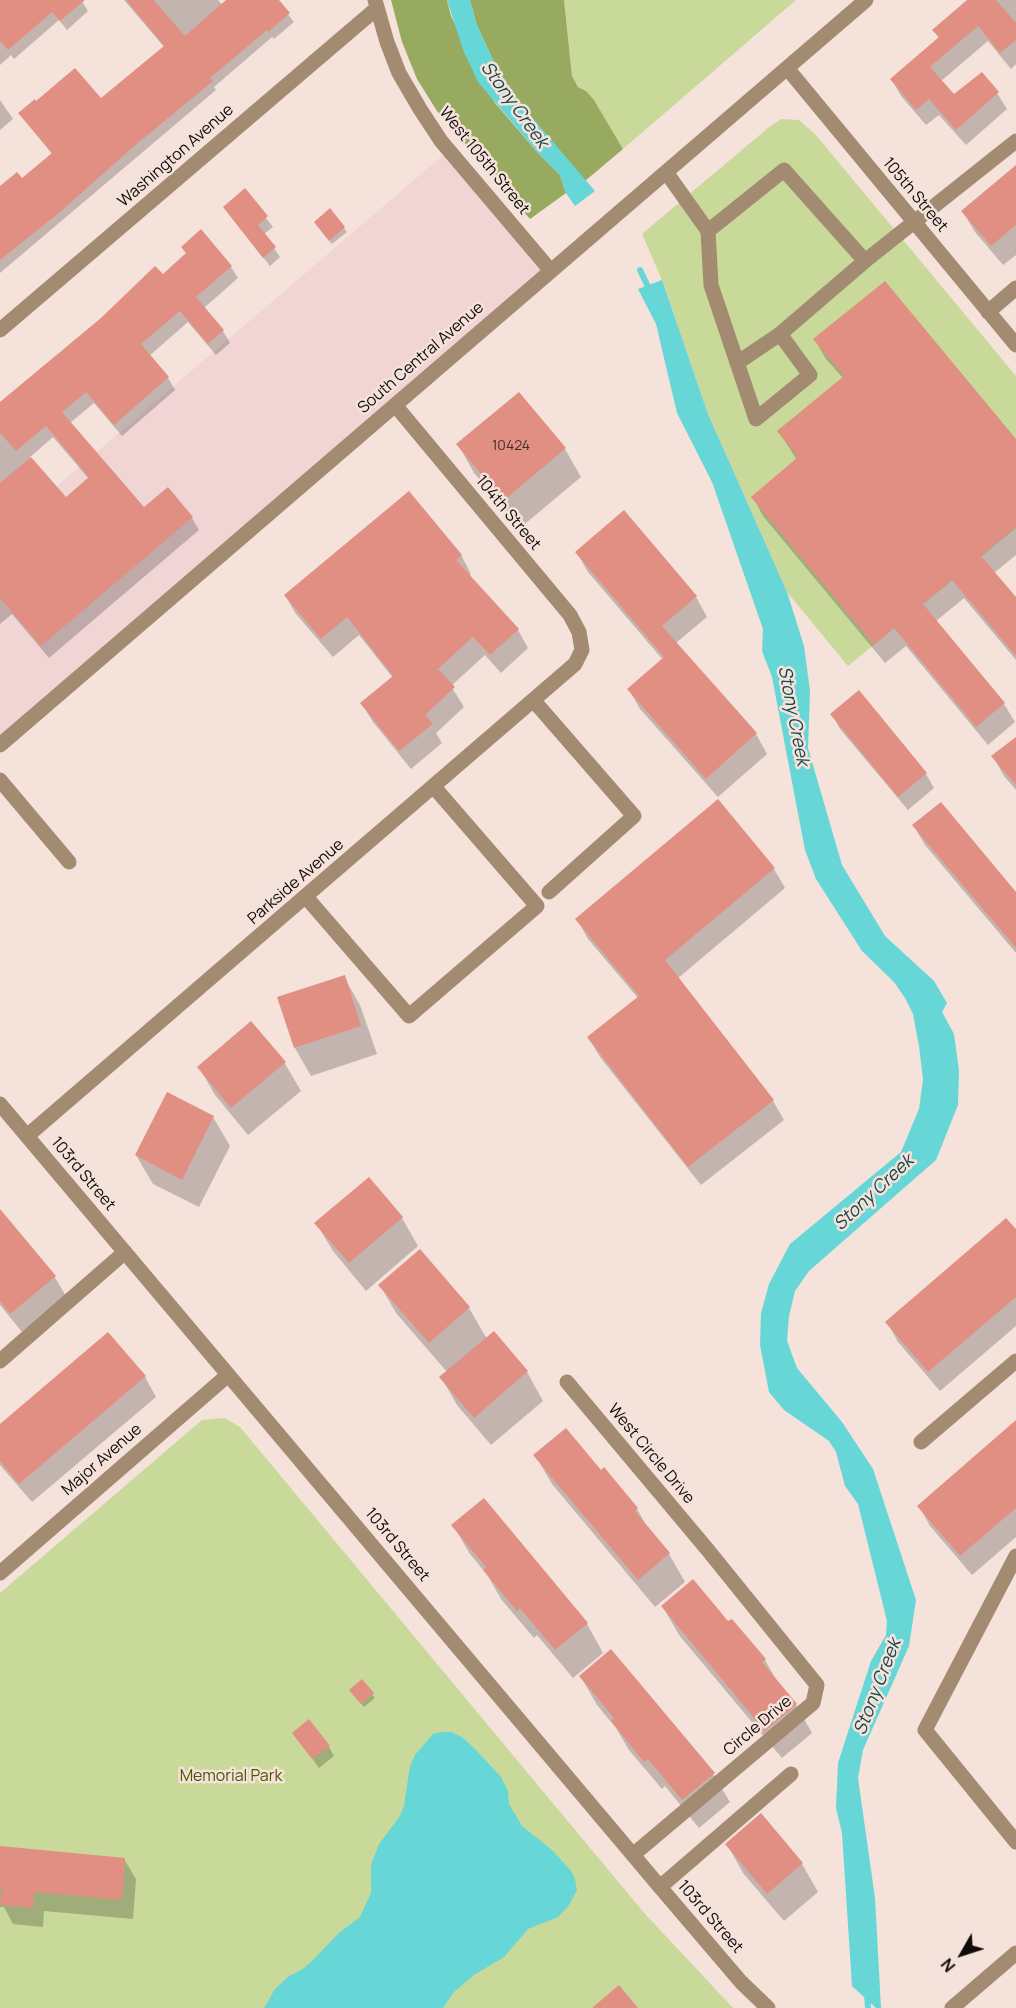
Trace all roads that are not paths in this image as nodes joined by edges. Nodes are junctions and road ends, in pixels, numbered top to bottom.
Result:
1 (866, 0) edge
2 (375, 4) edge
3 (787, 68) junction
4 (1016, 141) edge
5 (666, 172) junction
6 (914, 221) junction
7 (708, 231) junction
8 (865, 261) junction
9 (551, 271) junction
10 (1016, 288) edge
11 (988, 312) junction
12 (0, 330) edge
13 (780, 334) junction
14 (1016, 345) edge
15 (737, 363) junction
16 (394, 405) junction
17 (582, 650) joint
18 (534, 700) junction
19 (0, 745) edge
20 (0, 780) edge
21 (434, 787) junction
22 (69, 862) dead end
23 (549, 892) dead end
24 (306, 897) junction
25 (0, 1104) edge
26 (27, 1136) junction
27 (126, 1252) junction
28 (0, 1360) edge
29 (1016, 1361) edge
30 (228, 1375) junction
31 (567, 1382) dead end
32 (921, 1442) dead end
33 (707, 1549) joint
34 (1016, 1556) edge
35 (0, 1573) edge
36 (791, 1774) dead end
37 (1016, 1842) edge
38 (634, 1854) junction
39 (660, 1887) junction
40 (1016, 1953) edge
41 (959, 2006) edge
42 (768, 2008) edge

1 - 3 street, South Central Avenue
2 - 9 street, West 105th Street
2 - 12 street, Washington Avenue
3 - 5 street, South Central Avenue
3 - 6 street, 105th Street
4 - 6 street
5 - 7 street
5 - 9 street, South Central Avenue
6 - 8 street
6 - 11 street, 105th Street
7 - 8 street
7 - 15 street
8 - 13 street
9 - 16 street, South Central Avenue
10 - 11 street
11 - 14 street, 105th Street
13 - 15 street
13 - 15 street
16 - 17 street, 104th Street
16 - 19 street, South Central Avenue
17 - 18 street, Parkside Avenue
18 - 21 street, Parkside Avenue
18 - 23 street
20 - 22 street
21 - 24 street, Parkside Avenue
21 - 24 street
24 - 26 street, Parkside Avenue
25 - 26 street, 103rd Street
26 - 27 street, 103rd Street
27 - 28 street
27 - 30 street, 103rd Street
29 - 32 street
30 - 35 street, Major Avenue
30 - 38 street, 103rd Street
31 - 33 street, West Circle Drive
33 - 38 street, Circle Drive
34 - 37 street
36 - 39 street
38 - 39 street, 103rd Street
39 - 42 street, 103rd Street
40 - 41 street

